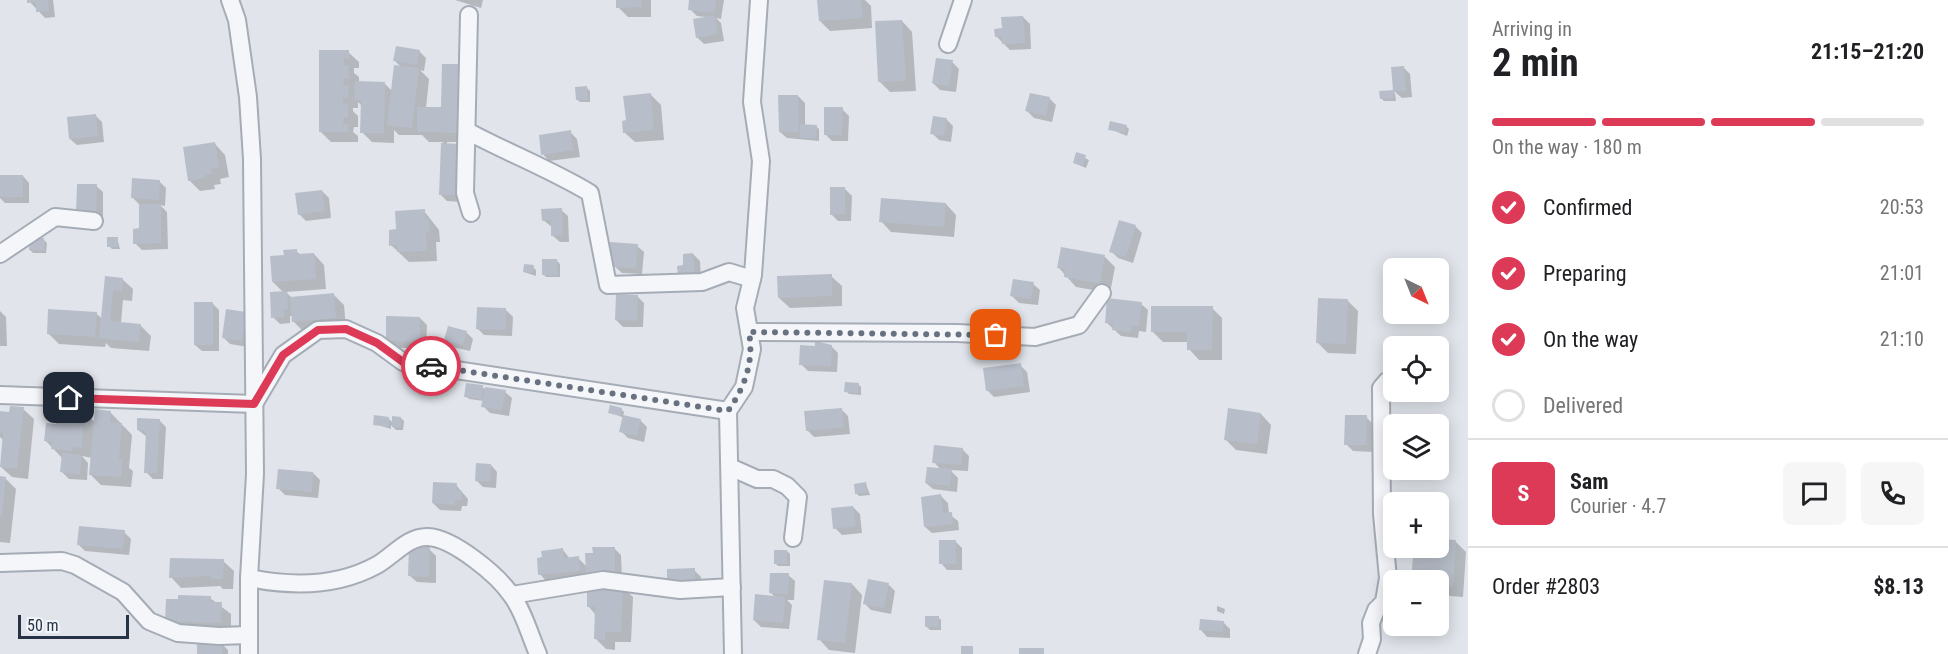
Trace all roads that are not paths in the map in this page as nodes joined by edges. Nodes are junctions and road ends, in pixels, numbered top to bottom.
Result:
1 (230, 0) edge
2 (759, 0) edge
3 (963, 0) edge
4 (469, 15) dead end
5 (948, 44) dead end
6 (467, 131) junction
7 (471, 213) dead end
8 (93, 221) dead end
9 (0, 254) edge
10 (752, 279) junction
11 (1102, 293) dead end
12 (749, 332) junction
13 (1383, 386) edge
14 (0, 395) edge
15 (254, 404) junction
16 (728, 411) junction
17 (730, 466) junction
18 (793, 538) dead end
19 (0, 562) edge
20 (249, 578) junction
21 (732, 587) junction
22 (512, 596) junction
23 (249, 634) junction
24 (249, 654) edge
25 (538, 654) edge
26 (733, 654) edge
27 (1367, 654) edge

1 - 15 street
2 - 10 street
3 - 5 street
4 - 6 street
6 - 7 street
6 - 10 street
8 - 9 street
10 - 12 street
11 - 12 street
12 - 16 street
13 - 27 street
14 - 15 street
15 - 16 street
15 - 20 street
16 - 17 street
17 - 18 street
17 - 21 street
19 - 23 street
20 - 22 street
20 - 23 street
21 - 22 street
21 - 26 street
22 - 25 street
23 - 24 street

